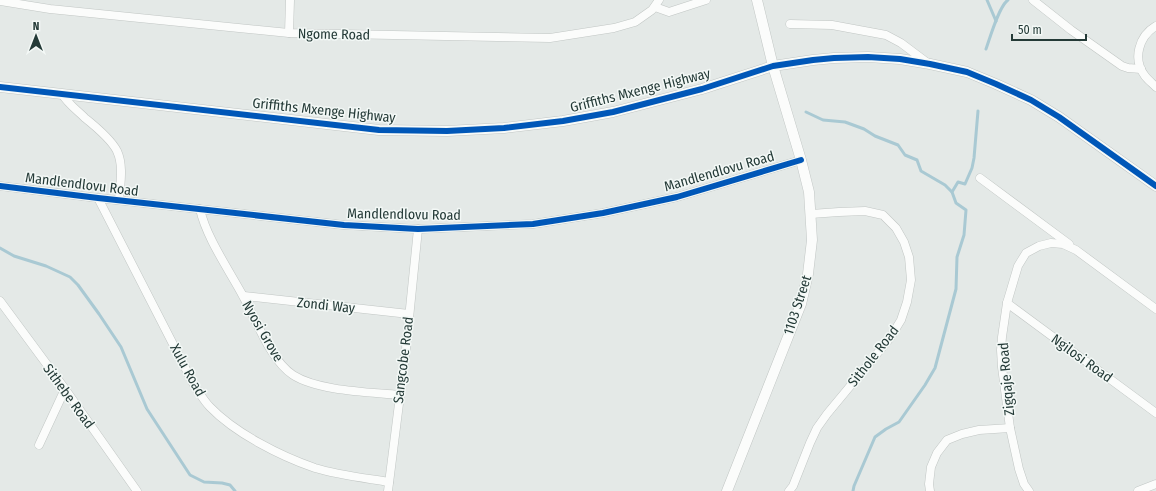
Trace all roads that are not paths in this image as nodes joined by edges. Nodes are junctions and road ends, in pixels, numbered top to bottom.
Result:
1 (290, 0) edge
2 (706, 0) edge
3 (757, 0) edge
4 (1033, 0) edge
5 (0, 2) edge
6 (657, 3) edge
7 (790, 24) dead end
8 (1156, 26) edge
9 (289, 33) junction
10 (930, 64) junction
11 (773, 66) junction
12 (1142, 69) junction
13 (0, 87) edge
14 (1156, 87) edge
15 (62, 94) junction
16 (801, 160) junction
17 (980, 178) dead end
18 (0, 186) edge
19 (1156, 186) edge
20 (98, 198) junction
21 (119, 200) junction
22 (200, 209) junction
23 (811, 214) junction
24 (418, 229) junction
25 (1076, 250) junction
26 (244, 296) junction
27 (0, 301) edge
28 (1007, 303) junction
29 (1156, 309) edge
30 (409, 314) junction
31 (65, 389) junction
32 (399, 394) junction
33 (1156, 413) edge
34 (1010, 428) junction
35 (39, 445) dead end
36 (389, 482) junction
37 (1156, 484) edge
38 (137, 491) edge
39 (388, 491) edge
40 (728, 491) edge
41 (789, 491) edge
42 (930, 491) edge
43 (1029, 491) edge
44 (1138, 491) edge

1 - 9 street
2 - 6 street
3 - 11 street, 1103 Street
4 - 12 street
5 - 9 street, Ngome Road
6 - 9 street, Ngome Road
7 - 10 street
8 - 12 street
10 - 11 street, Griffiths Mxenge Highway
10 - 19 street, Griffiths Mxenge Highway
11 - 15 street, Griffiths Mxenge Highway
11 - 16 street, 1103 Street
12 - 14 street
13 - 15 street, Griffiths Mxenge Highway
15 - 21 street
16 - 23 street, 1103 Street
16 - 24 street, Mandlendlovu Road
17 - 25 street
18 - 20 street, Mandlendlovu Road
20 - 21 street, Mandlendlovu Road
20 - 36 street, Xulu Road
21 - 22 street, Mandlendlovu Road
22 - 24 street, Mandlendlovu Road
22 - 26 street, Nyosi Grove
23 - 40 street, 1103 Street
23 - 41 street, Sithole Road
24 - 30 street, Sangcobe Road
25 - 28 street, Zigqaje Road
25 - 29 street, Zigqaje Road
26 - 30 street, Zondi Way
26 - 32 street, Nyosi Grove
27 - 31 street, Sithebe Road
28 - 33 street, Ngilosi Road
28 - 34 street, Zigqaje Road
30 - 32 street, Sangcobe Road
31 - 35 street
31 - 38 street, Sithebe Road
32 - 36 street, Sangcobe Road
34 - 42 street
34 - 43 street, Zigqaje Road
36 - 39 street, Sangcobe Road
37 - 44 street

